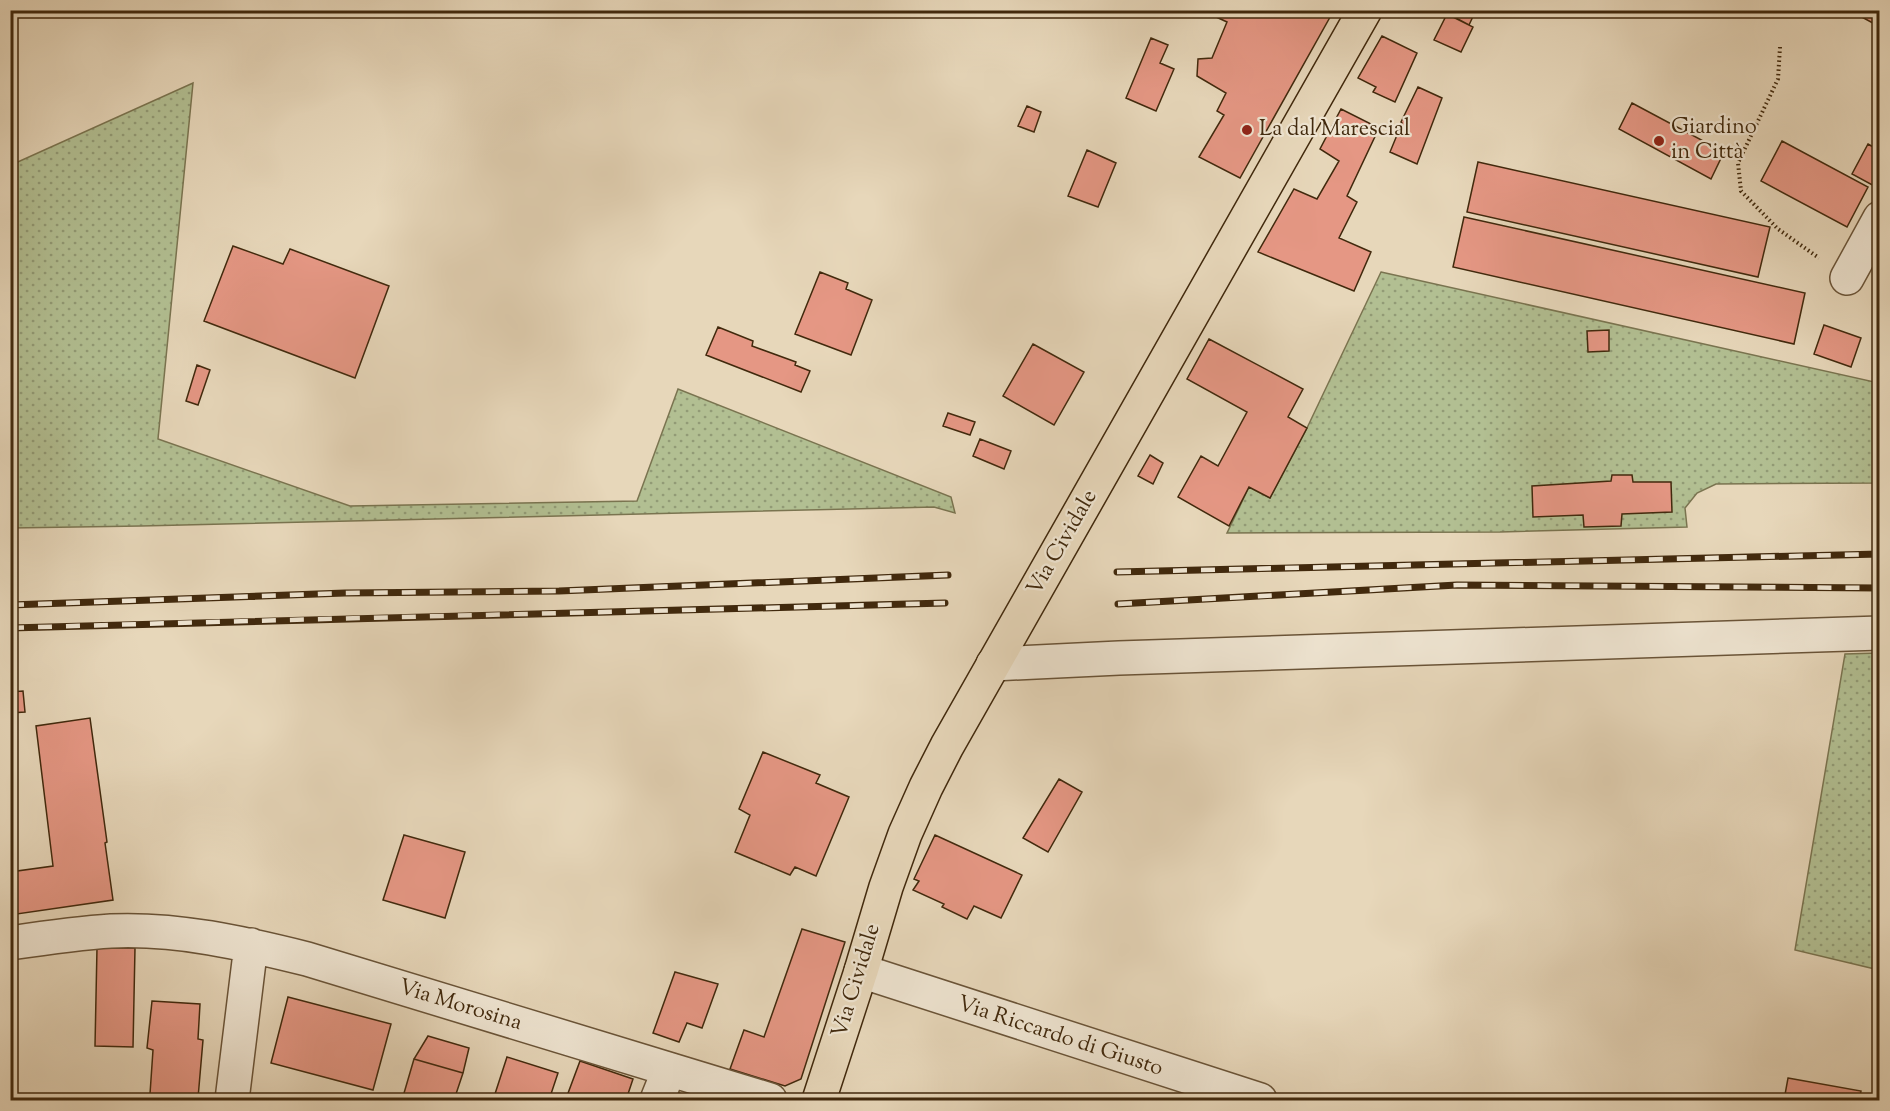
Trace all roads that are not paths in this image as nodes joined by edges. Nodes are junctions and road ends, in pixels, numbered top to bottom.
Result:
1 (1365, 10) edge
2 (1880, 218) edge
3 (1847, 278) road end
4 (1880, 633) edge
5 (993, 664) junction
6 (10, 943) edge
7 (251, 945) junction
8 (861, 971) junction
9 (669, 1070) junction
10 (232, 1101) edge
11 (657, 1101) edge
12 (770, 1101) edge
13 (819, 1101) edge
14 (1260, 1101) edge

1 - 5 main road, Via Cividale
2 - 3 street
4 - 5 street
5 - 8 main road, Via Cividale
6 - 7 street, Via Morosina
7 - 9 street, Via Morosina
7 - 10 street
8 - 13 main road, Via Cividale
8 - 14 street, Via Riccardo di Giusto
9 - 11 street
9 - 12 street, Via Morosina

